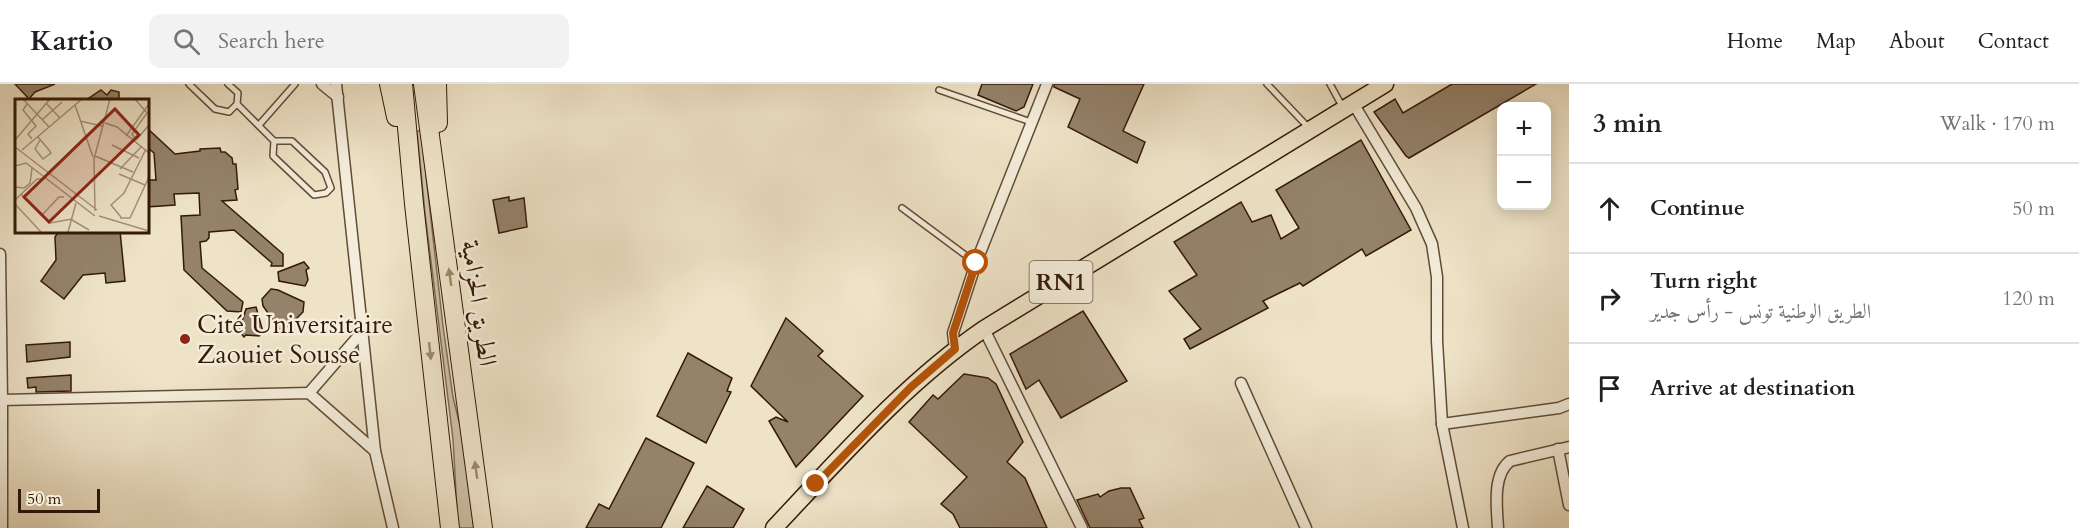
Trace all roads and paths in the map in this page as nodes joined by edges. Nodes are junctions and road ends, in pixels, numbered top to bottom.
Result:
1 (189, 84) edge
2 (228, 84) edge
3 (295, 84) edge
4 (322, 84) edge
5 (336, 84) edge
6 (389, 84) edge
7 (402, 84) edge
8 (423, 84) edge
9 (437, 84) edge
10 (1047, 84) edge
11 (1267, 84) edge
12 (1330, 84) edge
13 (1385, 84) edge
14 (939, 90) dead end
15 (338, 97) junction
16 (237, 104) junction
17 (1348, 106) junction
18 (1032, 123) junction
19 (259, 125) junction
20 (1310, 129) junction
21 (274, 141) junction
22 (439, 200) junction
23 (414, 204) junction
24 (902, 208) dead end
25 (0, 254) edge
26 (976, 263) junction
27 (984, 329) junction
28 (363, 332) junction
29 (955, 349) junction
30 (1241, 383) dead end
31 (309, 393) junction
32 (2, 400) junction
33 (1569, 404) edge
34 (1442, 424) junction
35 (1569, 447) edge
36 (1557, 449) junction
37 (375, 451) junction
38 (1569, 505) edge
39 (2, 528) edge
40 (393, 528) edge
41 (450, 528) edge
42 (483, 528) edge
43 (774, 528) edge
44 (1082, 528) edge
45 (1306, 528) edge
46 (1463, 528) edge
47 (1498, 528) edge

1 - 16 lane
2 - 16 lane
3 - 19 lane
4 - 15 street
5 - 15 street
6 - 23 highway
7 - 23 highway, الطريق الحزامية
8 - 22 highway, الطريق الحزامية
9 - 22 highway
10 - 18 street
11 - 20 lane
12 - 17 lane
13 - 17 main road, RN1
14 - 18 lane
15 - 28 street
16 - 19 lane
17 - 20 main road, RN1
17 - 34 street
18 - 26 street
19 - 21 lane
20 - 27 main road, RN1
21 - 21 lane
42 -> 22 highway, الطريق الحزامية
23 -> 41 highway, الطريق الحزامية
24 - 26 lane
25 - 32 street
26 - 29 street
27 - 29 main road, RN1
27 - 44 street
28 - 31 street
28 - 37 street
29 - 43 main road, RN1
30 - 45 street
31 - 32 street
31 - 37 street
32 - 39 street
33 - 34 street
34 - 46 street
35 - 36 street
36 - 38 street
36 - 47 street
37 - 40 street

